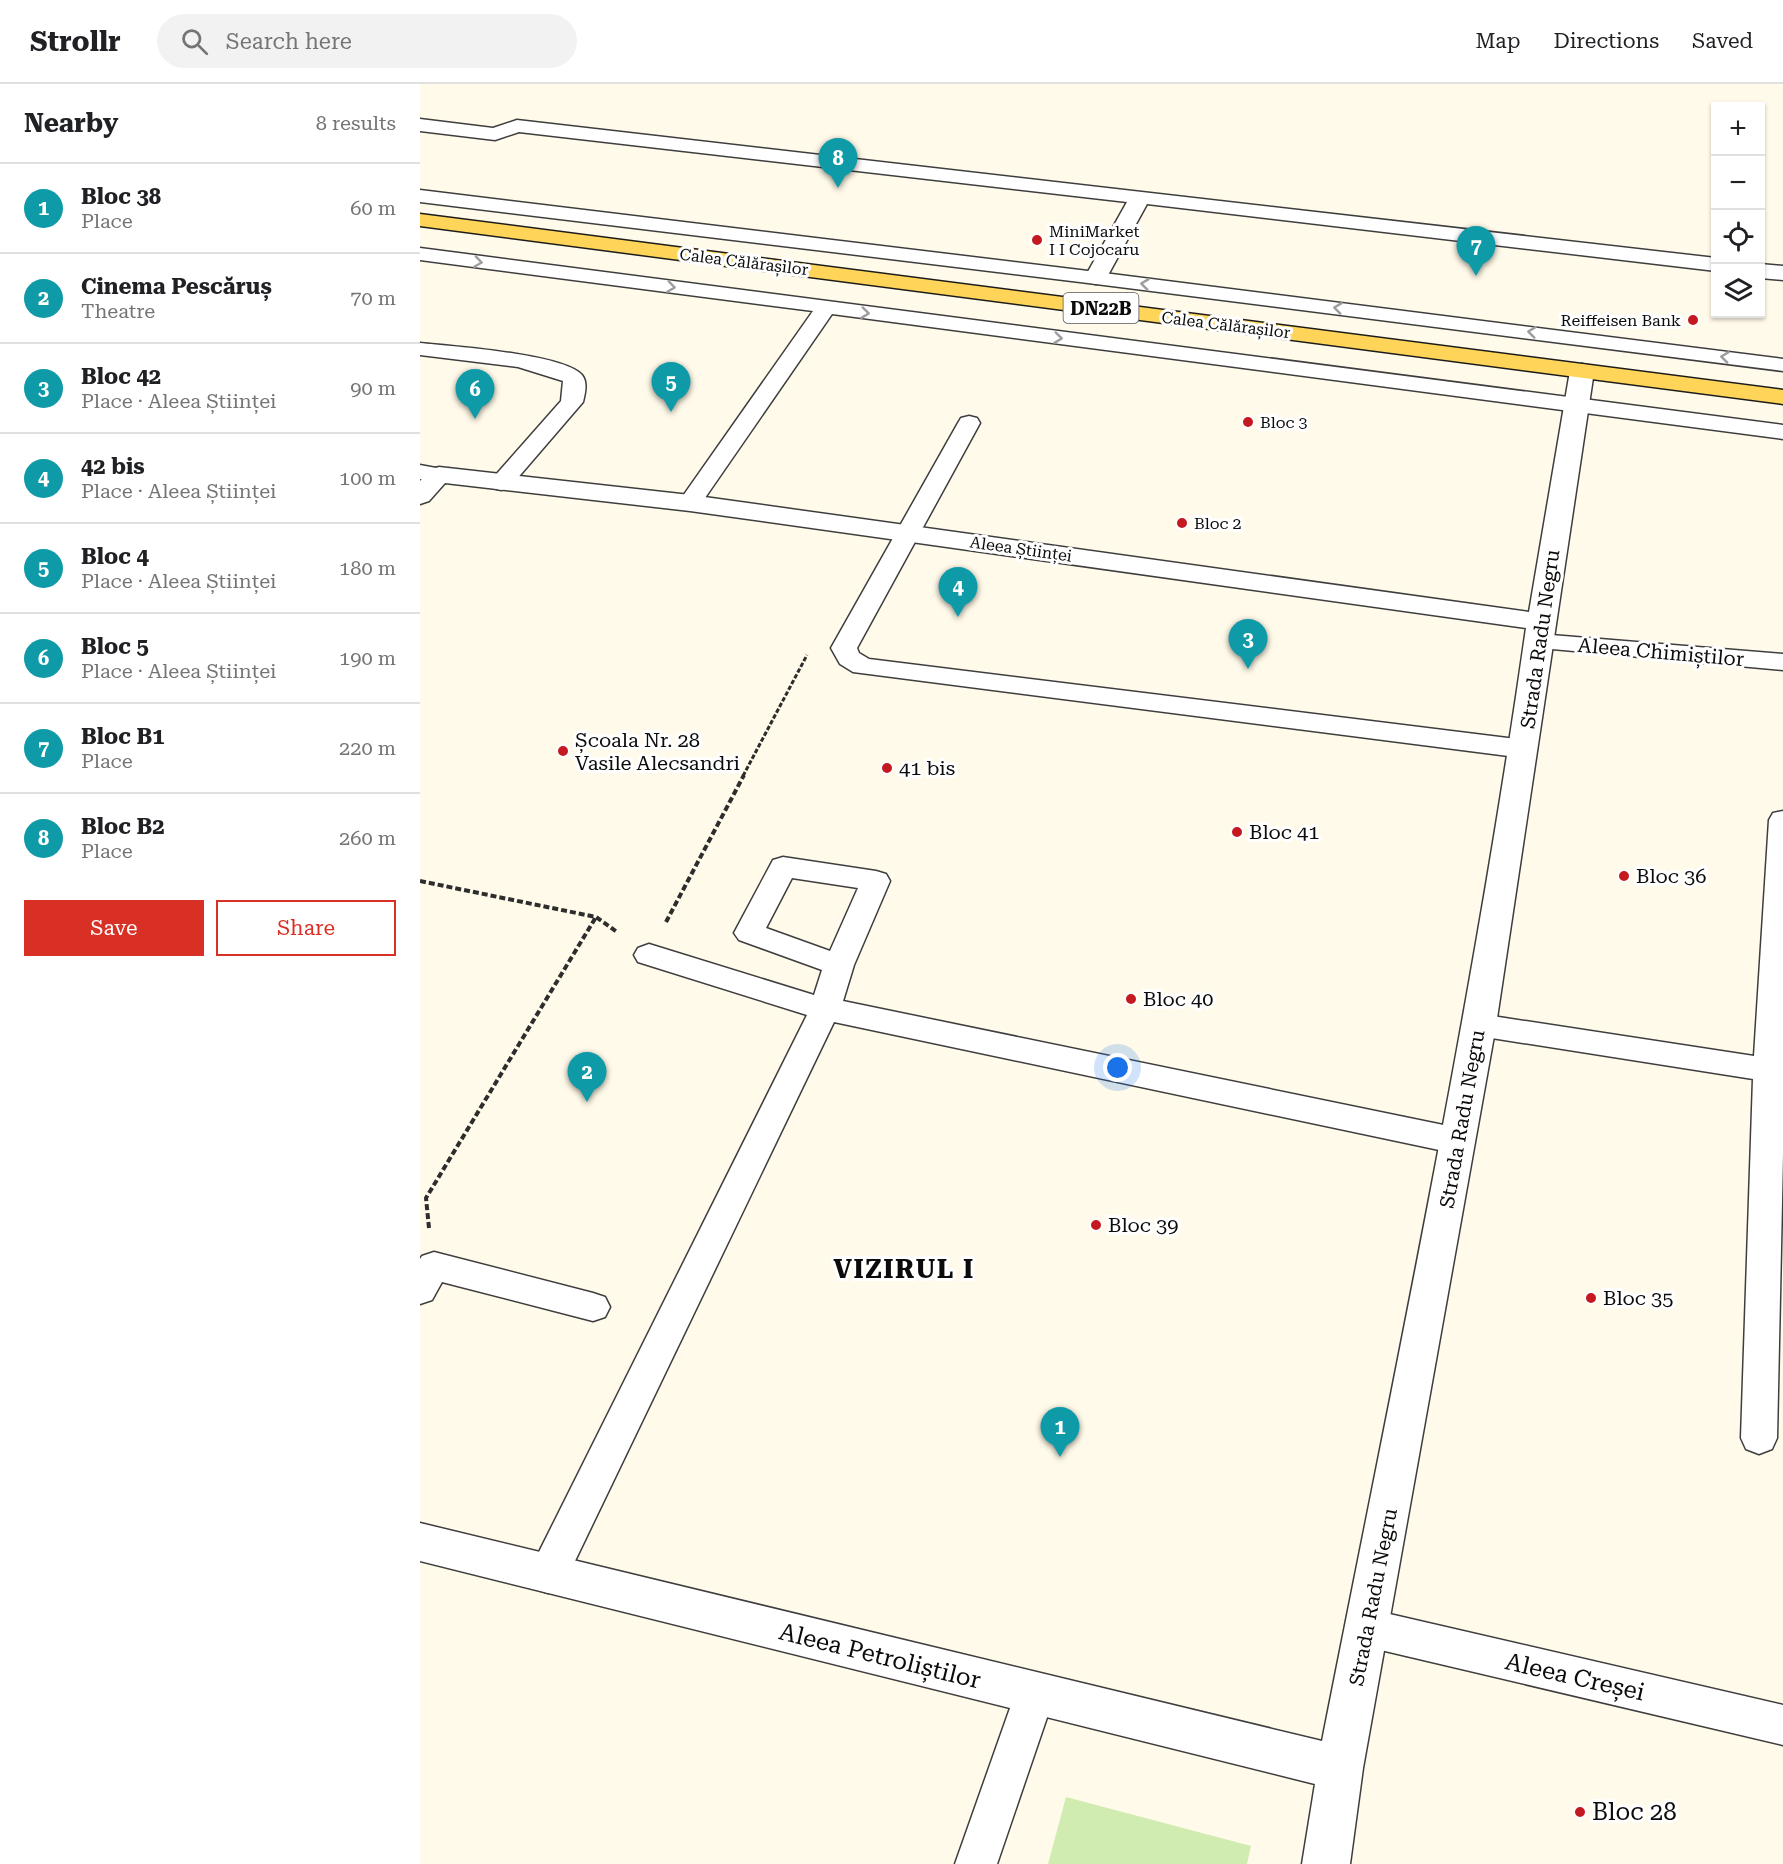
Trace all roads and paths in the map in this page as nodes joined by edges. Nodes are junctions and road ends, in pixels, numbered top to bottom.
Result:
1 (420, 125) edge
2 (420, 196) edge
3 (1140, 197) junction
4 (420, 220) edge
5 (420, 254) edge
6 (1711, 264) edge
7 (1765, 271) edge
8 (1783, 273) edge
9 (1096, 278) junction
10 (826, 308) junction
11 (420, 349) edge
12 (1783, 365) edge
13 (1582, 371) junction
14 (1783, 397) edge
15 (1575, 406) junction
16 (969, 423) dead end
17 (1783, 432) edge
18 (430, 473) edge
19 (501, 483) junction
20 (420, 496) edge
21 (690, 503) junction
22 (910, 533) junction
23 (1540, 632) junction
24 (808, 653) dead end
25 (1783, 662) edge
26 (1524, 749) junction
27 (1783, 820) edge
28 (420, 881) edge
29 (596, 917) junction
30 (649, 955) junction
31 (839, 965) dead end
32 (825, 1009) junction
33 (1479, 1025) junction
34 (1769, 1070) junction
35 (1458, 1141) junction
36 (427, 1278) edge
37 (593, 1307) dead end
38 (1759, 1438) dead end
39 (420, 1542) edge
40 (548, 1575) junction
41 (1368, 1628) junction
42 (1035, 1694) junction
43 (1783, 1725) edge
44 (1340, 1768) junction
45 (976, 1864) edge
46 (1326, 1864) edge

1 - 3 street
2 - 9 lane
3 - 6 street
3 - 9 street
4 - 13 main road, Calea Călărașilor / DN22B
5 -> 10 lane
7 - 8 street
12 -> 9 lane
10 -> 15 lane
10 - 21 lane
11 - 19 lane
13 - 14 main road, Calea Călărașilor / DN22B
13 - 15 street, Strada Radu Negru
15 - 17 lane
15 - 23 street, Strada Radu Negru
16 - 22 lane
18 - 19 street, Aleea Științei
18 - 20 street
19 - 21 street, Aleea Științei
21 - 22 street, Aleea Științei
22 - 23 street, Aleea Științei
22 - 26 lane
23 - 25 lane, Aleea Chimiștilor
23 - 26 street, Strada Radu Negru
24 - 30 path
26 - 33 street, Strada Radu Negru
27 - 34 lane
28 - 29 path
29 - 30 path
29 - 36 path
30 - 32 lane
31 - 32 lane
32 - 35 lane
32 - 40 lane
33 - 34 lane
33 - 35 street, Strada Radu Negru
34 - 38 lane
35 - 41 street, Strada Radu Negru
36 - 37 lane
39 - 40 street, Aleea Petroliștilor
40 - 42 street, Aleea Petroliștilor
41 - 43 lane, Aleea Creșei
41 - 44 street, Strada Radu Negru
42 - 44 street, Aleea Petroliștilor
42 - 45 lane
44 - 46 street, Strada Radu Negru

